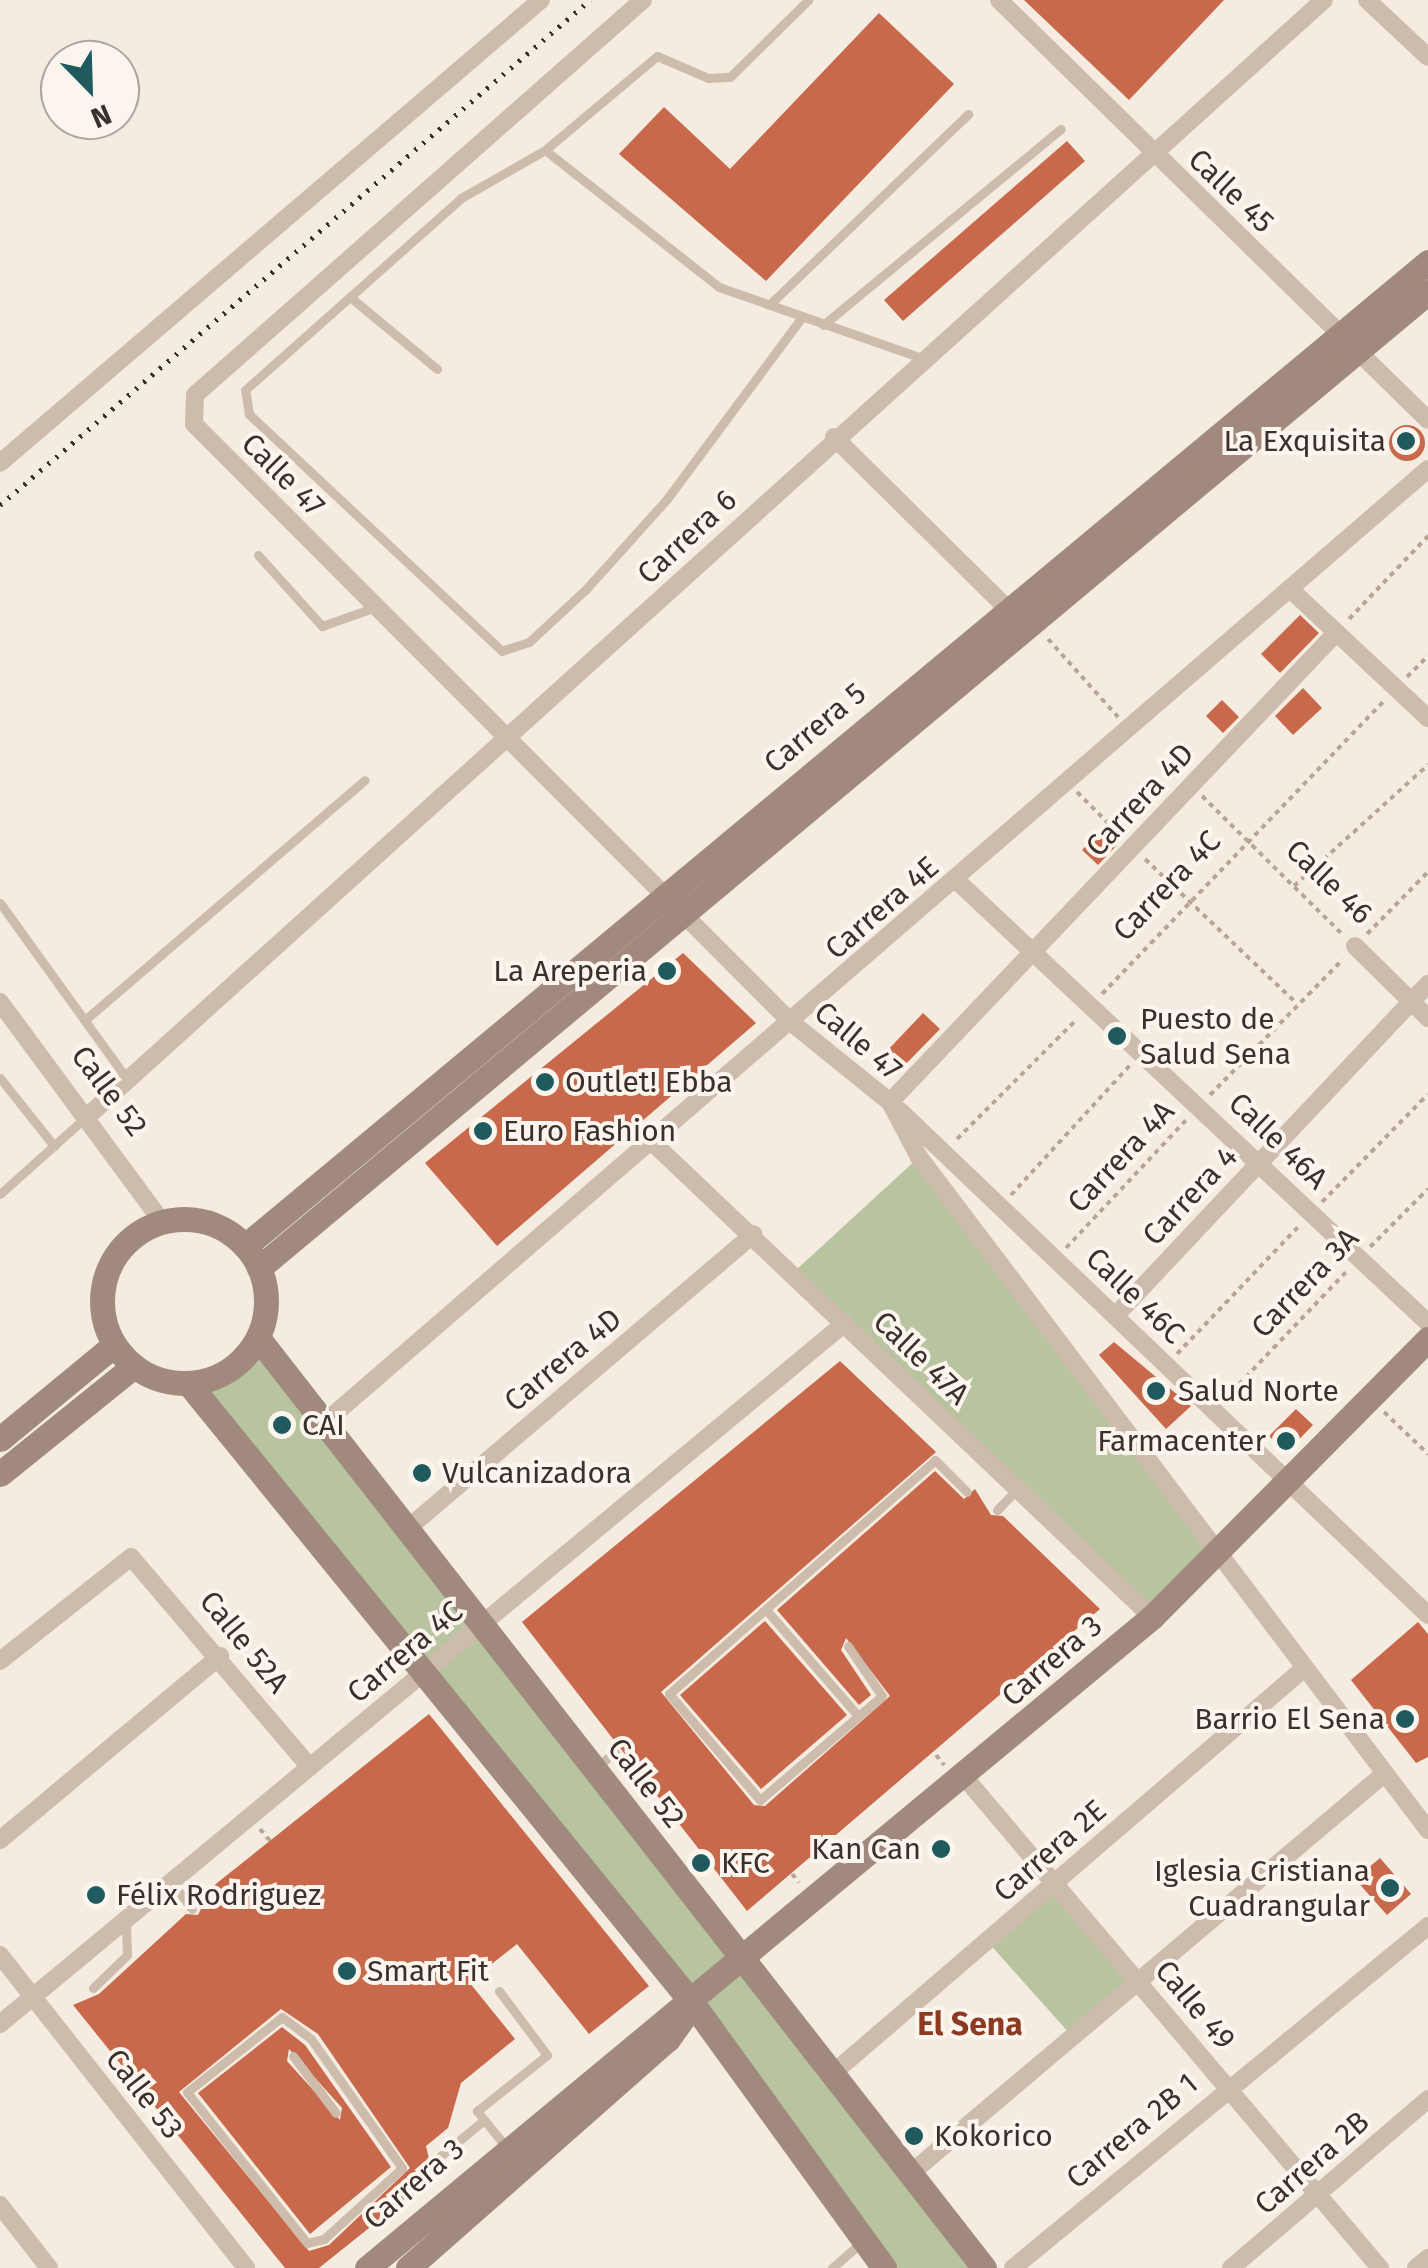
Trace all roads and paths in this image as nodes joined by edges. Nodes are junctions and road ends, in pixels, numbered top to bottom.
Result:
1 (541, 0) edge
2 (643, 0) edge
3 (808, 0) edge
4 (998, 0) edge
5 (1324, 0) edge
6 (1366, 0) edge
7 (1428, 57) edge
8 (968, 114) dead end
9 (1060, 129) dead end
10 (545, 150) junction
11 (1156, 156) junction
12 (1428, 262) edge
13 (1428, 292) edge
14 (350, 297) junction
15 (768, 305) junction
16 (802, 317) junction
17 (823, 325) junction
18 (1347, 344) junction
19 (922, 358) junction
20 (437, 369) dead end
21 (1428, 420) edge
22 (834, 437) junction
23 (0, 463) edge
24 (1428, 470) edge
25 (1428, 536) edge
26 (258, 555) dead end
27 (1290, 589) junction
28 (376, 607) junction
29 (1009, 610) junction
30 (1040, 630) dead end
31 (1336, 633) junction
32 (1428, 656) edge
33 (1396, 688) junction
34 (1428, 718) edge
35 (1128, 728) junction
36 (510, 740) junction
37 (1428, 765) edge
38 (365, 780) dead end
39 (1067, 782) junction
40 (1191, 786) junction
41 (1248, 841) junction
42 (1133, 848) junction
43 (1428, 872) edge
44 (956, 880) junction
45 (1294, 886) junction
46 (1189, 902) junction
47 (0, 903) edge
48 (674, 905) junction
49 (1355, 946) junction
50 (1037, 950) junction
51 (1428, 984) edge
52 (0, 1002) edge
53 (1094, 1002) junction
54 (1412, 1002) junction
55 (1298, 1004) junction
56 (1428, 1018) edge
57 (86, 1019) junction
58 (792, 1023) junction
59 (1143, 1050) junction
60 (0, 1078) edge
61 (128, 1080) junction
62 (1428, 1094) edge
63 (890, 1102) junction
64 (1200, 1105) junction
65 (88, 1114) junction
66 (652, 1141) junction
67 (54, 1146) junction
68 (944, 1152) junction
69 (1260, 1161) junction
70 (1428, 1189) edge
71 (0, 1194) edge
72 (1001, 1206) junction
73 (1312, 1212) junction
74 (162, 1222) junction
75 (754, 1234) junction
76 (245, 1246) junction
77 (1360, 1258) junction
78 (1056, 1259) junction
79 (260, 1268) junction
80 (1116, 1316) junction
81 (846, 1323) junction
82 (1428, 1323) edge
83 (258, 1338) junction
84 (1428, 1339) edge
85 (114, 1345) junction
86 (1167, 1364) junction
87 (134, 1366) junction
88 (189, 1384) junction
89 (1215, 1409) junction
90 (1381, 1409) dead end
91 (324, 1423) junction
92 (0, 1438) edge
93 (1428, 1454) edge
94 (0, 1474) edge
95 (1290, 1481) junction
96 (1018, 1489) junction
97 (967, 1492) dead end
98 (997, 1510) dead end
99 (407, 1529) junction
100 (1216, 1559) junction
101 (768, 1612) junction
102 (1428, 1615) edge
103 (1152, 1617) junction
104 (482, 1624) junction
105 (848, 1646) dead end
106 (220, 1656) junction
107 (0, 1661) edge
108 (1302, 1670) junction
109 (422, 1674) junction
110 (858, 1716) junction
111 (615, 1752) dead end
112 (310, 1767) junction
113 (594, 1768) junction
114 (1384, 1774) junction
115 (966, 1779) junction
116 (1428, 1830) edge
117 (0, 1840) edge
118 (792, 1874) dead end
119 (171, 1882) junction
120 (799, 1882) dead end
121 (1055, 1884) junction
122 (192, 1909) dead end
123 (125, 1920) junction
124 (1428, 1926) edge
125 (0, 1954) edge
126 (746, 1962) junction
127 (1136, 1978) junction
128 (92, 1988) dead end
129 (498, 1991) dead end
130 (33, 1997) junction
131 (693, 2004) junction
132 (0, 2024) edge
133 (293, 2056) dead end
134 (832, 2074) junction
135 (1228, 2086) junction
136 (187, 2092) joint
137 (1428, 2100) edge
138 (336, 2112) dead end
139 (484, 2120) junction
140 (507, 2148) junction
141 (436, 2158) dead end
142 (910, 2174) junction
143 (1320, 2195) junction
144 (0, 2205) edge
145 (864, 2240) junction
146 (1428, 2258) edge
147 (49, 2268) edge
148 (246, 2268) edge
149 (366, 2268) edge
150 (408, 2268) edge
151 (832, 2268) edge
152 (884, 2268) edge
153 (984, 2268) edge
154 (1013, 2268) edge
155 (1231, 2268) edge
156 (1380, 2268) edge
157 (1416, 2268) edge

1 - 23 street
2 - 28 street, Calle 47
3 - 10 lane
4 - 11 street, Calle 45
5 - 11 street, Carrera 6
6 - 7 street
8 - 15 lane
9 - 17 lane
10 - 14 lane
10 - 15 lane
11 - 18 street, Calle 45
11 - 19 street, Carrera 6
12 - 18 main road, Carrera 5
13 - 18 main road, Carrera 5
14 - 16 lane
14 - 20 lane
15 - 16 lane
16 - 17 lane
17 - 19 lane
18 - 21 street, Calle 45
18 - 29 main road, Carrera 5
18 - 48 main road, Carrera 5
19 - 22 street, Carrera 6
22 - 29 street
22 - 36 street, Carrera 6
24 - 27 street, Carrera 4E
25 - 31 path
26 - 28 lane
27 - 31 street
27 - 35 street, Carrera 4E
28 - 36 street, Calle 47
29 - 48 main road, Carrera 5
30 - 35 path
31 - 33 street
31 - 40 street, Carrera 4D
32 - 33 path, Carrera 4C
33 - 34 street
33 - 41 path, Carrera 4C
35 - 39 street, Carrera 4E
36 - 48 street, Calle 47
36 - 61 street, Carrera 6
37 - 45 path
38 - 57 lane
39 - 42 path
39 - 44 street, Carrera 4E
40 - 41 path, Calle 46
40 - 42 street, Carrera 4D
41 - 45 path, Calle 46
41 - 46 path, Carrera 4C
42 - 46 path
42 - 50 street, Carrera 4D
43 - 49 path, Carrera 4A
44 - 50 street, Calle 46A
44 - 58 street, Carrera 4E
45 - 49 path, Calle 46
46 - 53 path, Carrera 4C
46 - 55 path
47 - 57 lane
48 - 58 street, Calle 47
48 - 76 main road, Carrera 5
48 - 79 main road, Carrera 5
49 - 54 street, Calle 46
49 - 55 path, Carrera 4A
50 - 53 street, Calle 46A
50 - 63 street, Carrera 4D
51 - 54 street, Carrera 4
52 - 65 street, Calle 52
53 - 59 street, Calle 46A
53 - 68 path, Carrera 4C
54 - 56 street, Calle 46
54 - 69 street, Carrera 4
55 - 64 path, Carrera 4A
57 - 61 lane
58 - 63 street, Calle 47
58 - 66 street, Carrera 4E
59 - 64 street, Calle 46A
59 - 72 path
60 - 67 lane
61 - 65 street, Carrera 6
62 - 73 path
63 - 68 street, Calle 46C
63 - 100 street, Calle 47
64 - 69 street, Calle 46A
64 - 78 path, Carrera 4A
65 - 67 lane
65 - 74 street, Calle 52
66 - 75 street, Calle 47A
66 - 91 street, Carrera 4E
67 - 71 lane
68 - 72 street, Calle 46C
69 - 73 street, Calle 46A
69 - 80 street, Carrera 4
70 - 77 path, Carrera 3A
72 - 78 street, Calle 46C
73 - 77 street, Calle 46A
73 - 86 path
74 - 76 main road
74 - 85 main road
75 - 81 street, Calle 47A
75 - 99 street, Carrera 4D
76 - 79 main road
77 - 82 street, Calle 46A
77 - 89 path, Carrera 3A
78 - 80 street, Calle 46C
79 - 83 main road
80 - 86 street, Calle 46C
81 - 96 street, Calle 47A
81 - 104 street, Carrera 4C
83 - 88 main road
83 - 91 main road, Calle 52
84 - 95 main road, Carrera 3
85 - 87 main road
85 - 92 main road
86 - 89 street, Calle 46C
87 - 88 main road
87 - 94 main road
88 - 109 main road
89 - 95 street, Calle 46C
90 - 93 path
91 - 99 main road, Calle 52
95 - 100 main road, Carrera 3
95 - 102 street, Calle 46C
96 - 98 lane
96 - 103 street, Calle 47A
97 - 101 lane
99 - 104 main road, Calle 52
100 - 103 main road, Carrera 3
100 - 108 street, Calle 47
101 - 110 lane
101 - 110 lane
103 - 115 main road, Carrera 3
104 - 109 street, Carrera 4C
104 - 113 main road, Calle 52
105 - 110 lane
106 - 107 street, Calle 52A
106 - 112 street, Calle 52A
106 - 117 street
108 - 114 street, Calle 47
108 - 121 street, Carrera 2E
109 - 112 street, Carrera 4C
109 - 131 main road
111 - 113 lane
112 - 119 street, Carrera 4C
113 - 126 main road, Calle 52
114 - 116 street, Calle 47
114 - 127 street
115 - 121 street, Calle 49
115 - 126 main road, Carrera 3
118 - 120 path
119 - 122 lane
119 - 123 street, Carrera 4C
121 - 127 street, Calle 49
121 - 134 street, Carrera 2E
123 - 128 lane
123 - 130 street, Carrera 4C
124 - 135 street, Carrera 2B 1
125 - 130 street, Calle 53
126 - 131 main road, Carrera 3
126 - 134 main road, Calle 52
127 - 135 street, Calle 49
127 - 142 street
129 - 139 lane
130 - 132 street, Carrera 4C
130 - 148 street, Calle 53
131 - 140 main road, Carrera 3
131 - 145 main road
131 - 150 main road, Carrera 3
133 - 138 lane
134 - 142 main road, Calle 52
135 - 143 street, Calle 49
135 - 154 street, Carrera 2B 1
136 - 136 lane
137 - 143 street, Carrera 2B
139 - 140 lane
139 - 141 lane
140 - 149 main road, Carrera 3
142 - 153 main road, Calle 52
143 - 155 street, Carrera 2B
143 - 156 street, Calle 49
144 - 147 street
145 - 151 lane
145 - 152 main road
146 - 157 street

